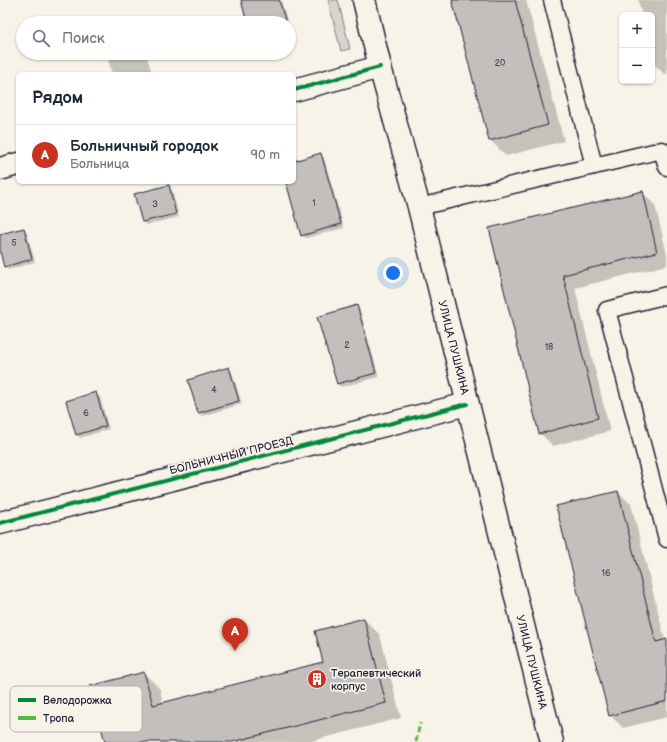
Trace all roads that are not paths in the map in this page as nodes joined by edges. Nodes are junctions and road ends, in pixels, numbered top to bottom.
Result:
1 (364, 0) edge
2 (552, 0) edge
3 (380, 67) junction
4 (296, 89) edge
5 (665, 149) edge
6 (16, 165) edge
7 (594, 166) junction
8 (667, 167) edge
9 (0, 169) edge
10 (419, 207) junction
11 (667, 295) edge
12 (467, 404) junction
13 (0, 523) edge
14 (667, 538) edge
15 (552, 742) edge

1 - 3 main road, УЛИЦА ПУШКИНА
2 - 7 lane
3 - 4 main road
3 - 10 main road, УЛИЦА ПУШКИНА
5 - 7 lane
5 - 8 lane
6 - 9 main road
7 - 10 lane
10 - 12 main road, УЛИЦА ПУШКИНА
11 - 14 lane
12 - 13 main road, БОЛЬНИЧНЫЙ ПРОЕЗД
12 - 15 main road, УЛИЦА ПУШКИНА

